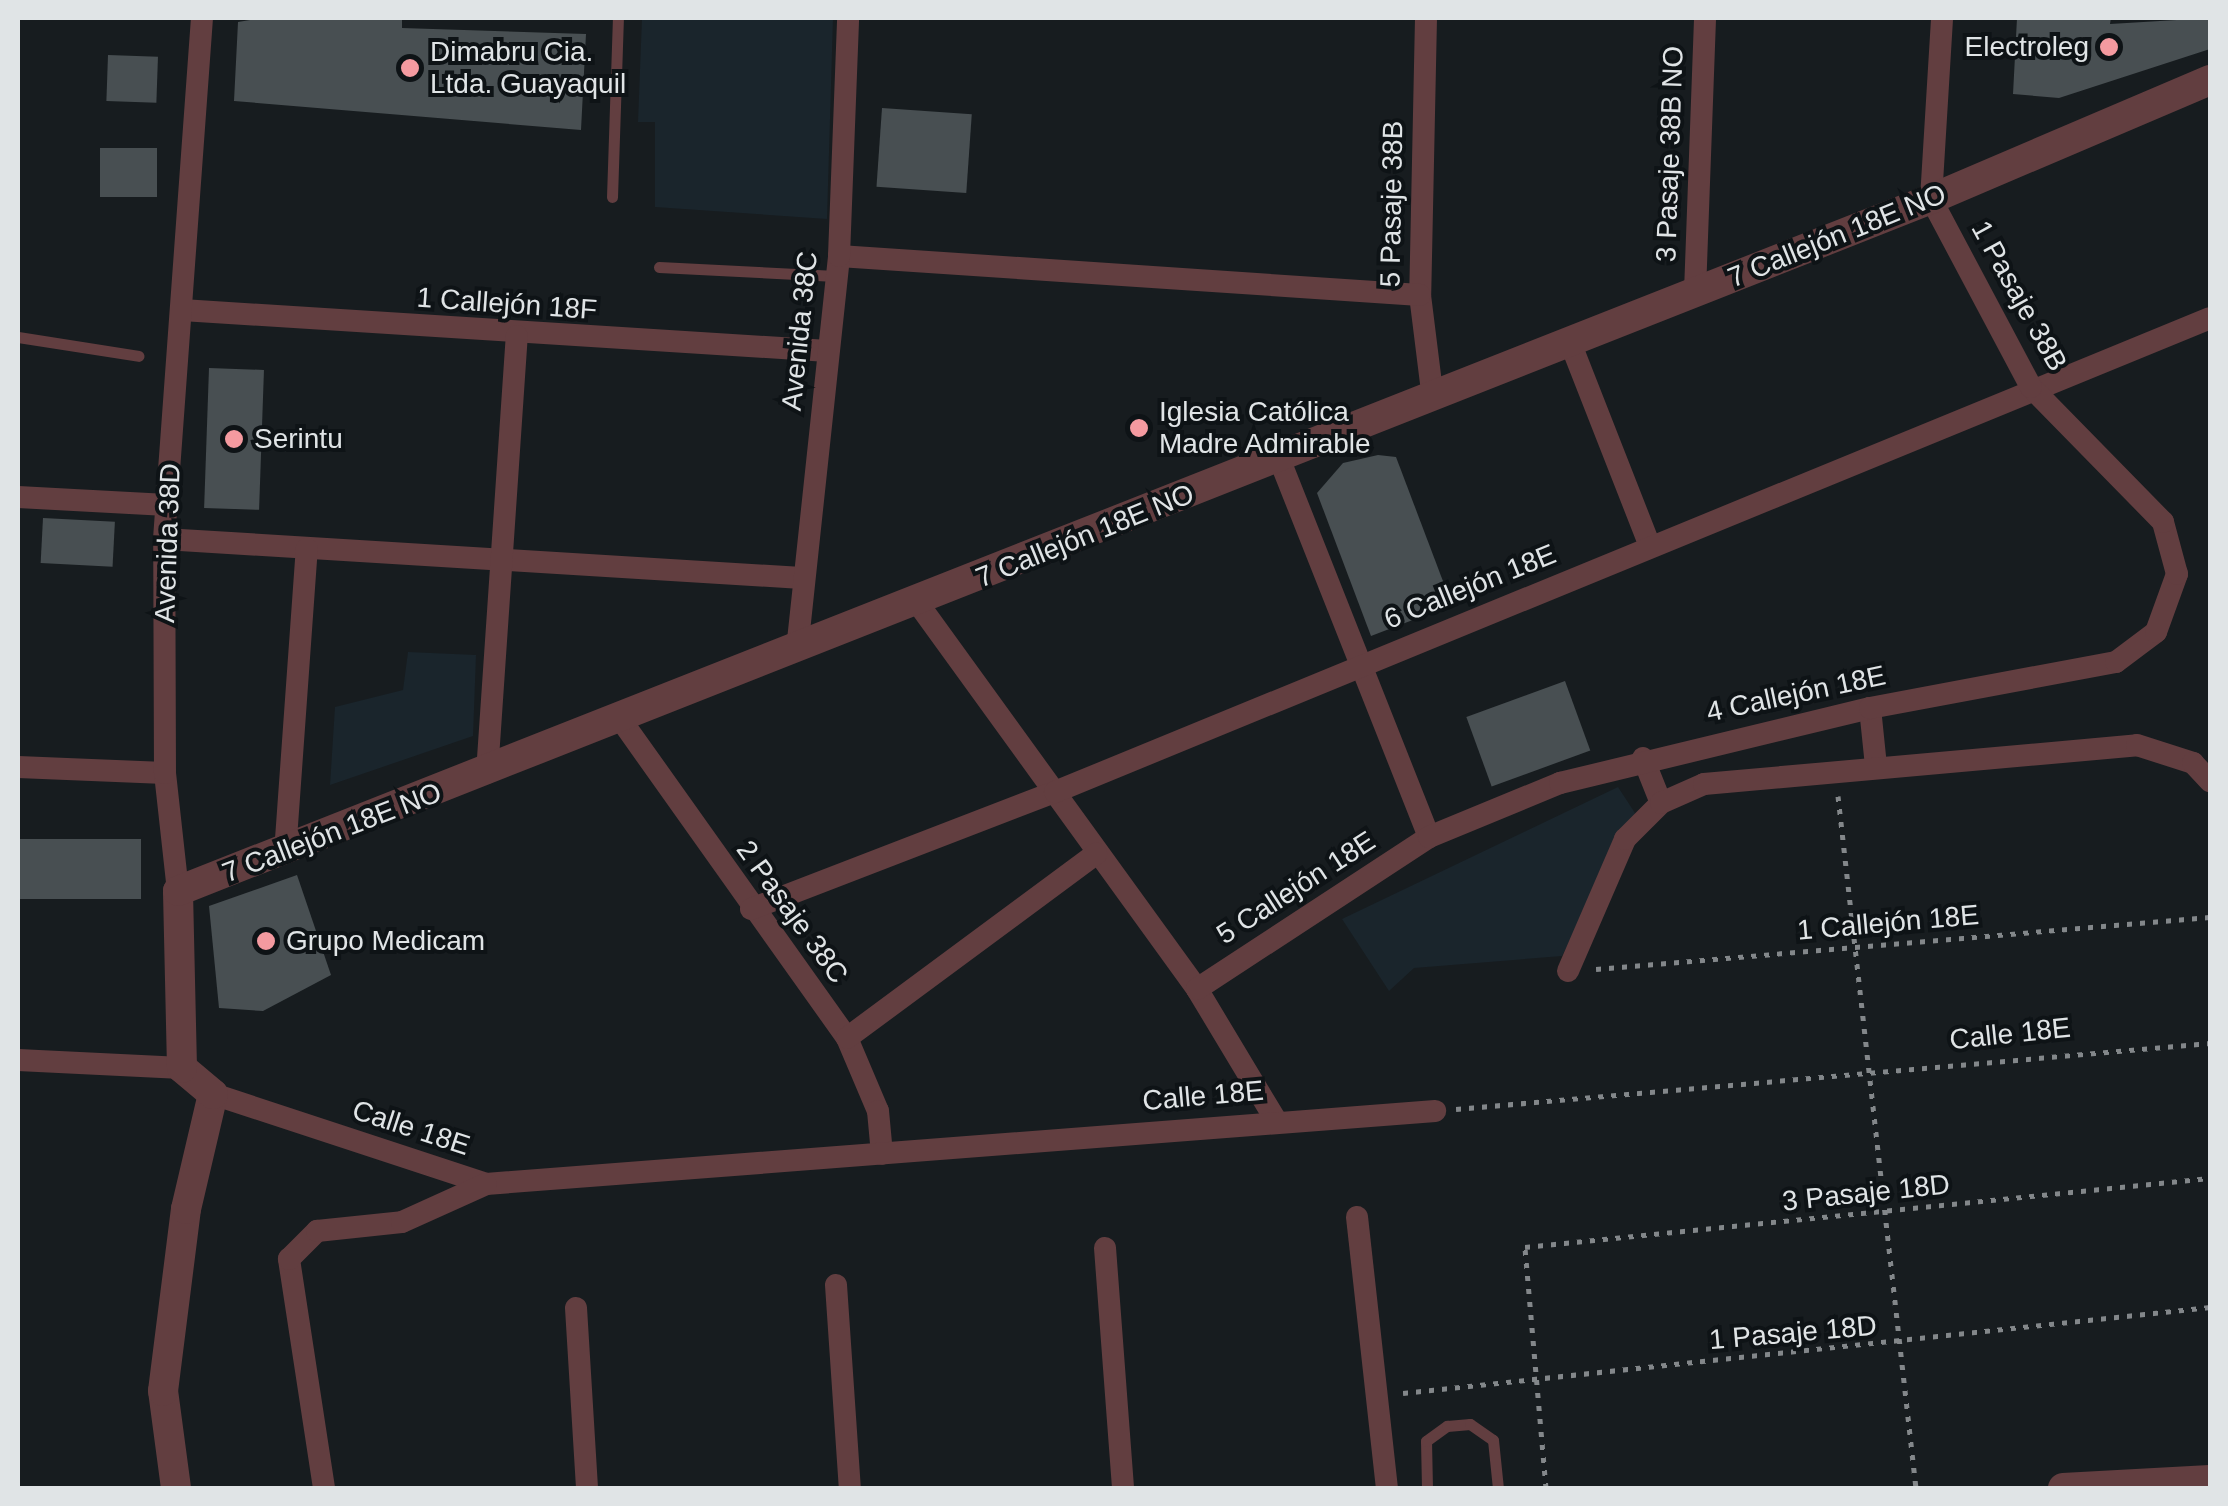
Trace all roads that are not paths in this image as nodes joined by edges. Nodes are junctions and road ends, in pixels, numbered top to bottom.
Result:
1 (202, 18) edge
2 (618, 18) edge
3 (848, 18) edge
4 (1426, 18) edge
5 (1706, 18) edge
6 (1942, 18) edge
7 (2210, 80) edge
8 (612, 197) dead end
9 (1931, 199) junction
10 (838, 266) junction
11 (659, 267) dead end
12 (1695, 292) junction
13 (1420, 295) junction
14 (182, 310) junction
15 (2210, 318) edge
16 (517, 336) junction
17 (18, 337) edge
18 (1570, 342) junction
19 (828, 351) junction
20 (139, 356) dead end
21 (2031, 386) junction
22 (1432, 390) junction
23 (1279, 458) junction
24 (18, 497) edge
25 (167, 504) junction
26 (164, 539) junction
27 (1650, 546) junction
28 (307, 549) junction
29 (500, 558) junction
30 (802, 578) junction
31 (917, 602) junction
32 (2167, 615) joint
33 (797, 650) junction
34 (1362, 664) junction
35 (1870, 708) junction
36 (621, 720) junction
37 (1643, 758) junction
38 (18, 766) edge
39 (1876, 766) junction
40 (165, 773) junction
41 (487, 774) junction
42 (2210, 781) edge
43 (1056, 792) junction
44 (1661, 804) junction
45 (1429, 837) junction
46 (286, 853) junction
47 (1096, 854) junction
48 (178, 892) junction
49 (751, 908) junction
50 (1568, 971) road end
51 (1197, 989) junction
52 (847, 1038) junction
53 (18, 1060) edge
54 (182, 1068) junction
55 (213, 1094) junction
56 (1435, 1111) road end
57 (1274, 1120) junction
58 (882, 1154) junction
59 (486, 1184) junction
60 (1357, 1217) dead end
61 (1105, 1248) dead end
62 (836, 1285) dead end
63 (576, 1308) dead end
64 (2210, 1480) edge
65 (176, 1488) edge
66 (324, 1488) edge
67 (587, 1488) edge
68 (850, 1488) edge
69 (1123, 1488) edge
70 (1388, 1488) edge
71 (1427, 1488) edge
72 (1498, 1488) edge
73 (2074, 1488) edge

1 - 14 street, Avenida 38D
2 - 8 lane
3 - 10 street, Avenida 38C
4 - 13 street, 5 Pasaje 38B
5 - 12 street, 3 Pasaje 38B NO
6 - 9 street
7 - 9 street, 7 Callejón 18E NO
9 - 12 street, 7 Callejón 18E NO
9 - 21 street, 1 Pasaje 38B
10 - 11 lane
10 - 13 street
10 - 19 street, Avenida 38C
12 - 18 street, 7 Callejón 18E NO
13 - 22 street, 5 Pasaje 38B
14 - 16 street, 1 Callejón 18F
14 - 25 street, Avenida 38D
15 - 21 street, 6 Callejón 18E
16 - 19 street, 1 Callejón 18F
16 - 29 street
17 - 20 lane
18 - 22 street, 7 Callejón 18E NO
18 - 27 street
19 - 30 street, Avenida 38C
21 - 27 street, 6 Callejón 18E
21 - 32 street, 1 Pasaje 38B
22 - 23 street, 7 Callejón 18E NO
23 - 31 street, 7 Callejón 18E NO
23 - 34 street
24 - 25 street
25 - 26 street, Avenida 38D
26 - 28 street
26 - 40 street, Avenida 38D
27 - 34 street, 6 Callejón 18E
28 - 29 street
28 - 46 street
29 - 30 street
29 - 41 street
30 - 33 street, Avenida 38C
31 - 33 street, 7 Callejón 18E NO
31 - 43 street
32 - 35 street, 4 Callejón 18E
33 - 36 street, 7 Callejón 18E NO
34 - 43 street, 6 Callejón 18E
34 - 45 street
35 - 37 street, 4 Callejón 18E
35 - 39 street
36 - 41 street, 7 Callejón 18E NO
36 - 49 street, 2 Pasaje 38C
37 - 44 street
37 - 45 street, 4 Callejón 18E
38 - 40 street
39 - 42 street
39 - 44 street
40 - 48 street, Avenida 38D
41 - 46 street, 7 Callejón 18E NO
43 - 47 street
43 - 49 street, 6 Callejón 18E
44 - 50 street
45 - 51 street, 5 Callejón 18E
46 - 48 street, 7 Callejón 18E NO
47 - 51 street
47 - 52 street
48 - 54 street, Avenida 38D
49 - 52 street, 2 Pasaje 38C
51 - 57 street
52 - 58 street, 2 Pasaje 38C
53 - 54 street
54 - 55 street
55 - 59 street, Calle 18E
55 - 65 street
56 - 57 street, Calle 18E
57 - 58 street, Calle 18E
58 - 59 street, Calle 18E
59 - 66 street
60 - 70 street
61 - 69 street
62 - 68 street
63 - 67 street
64 - 73 street
71 - 72 lane

